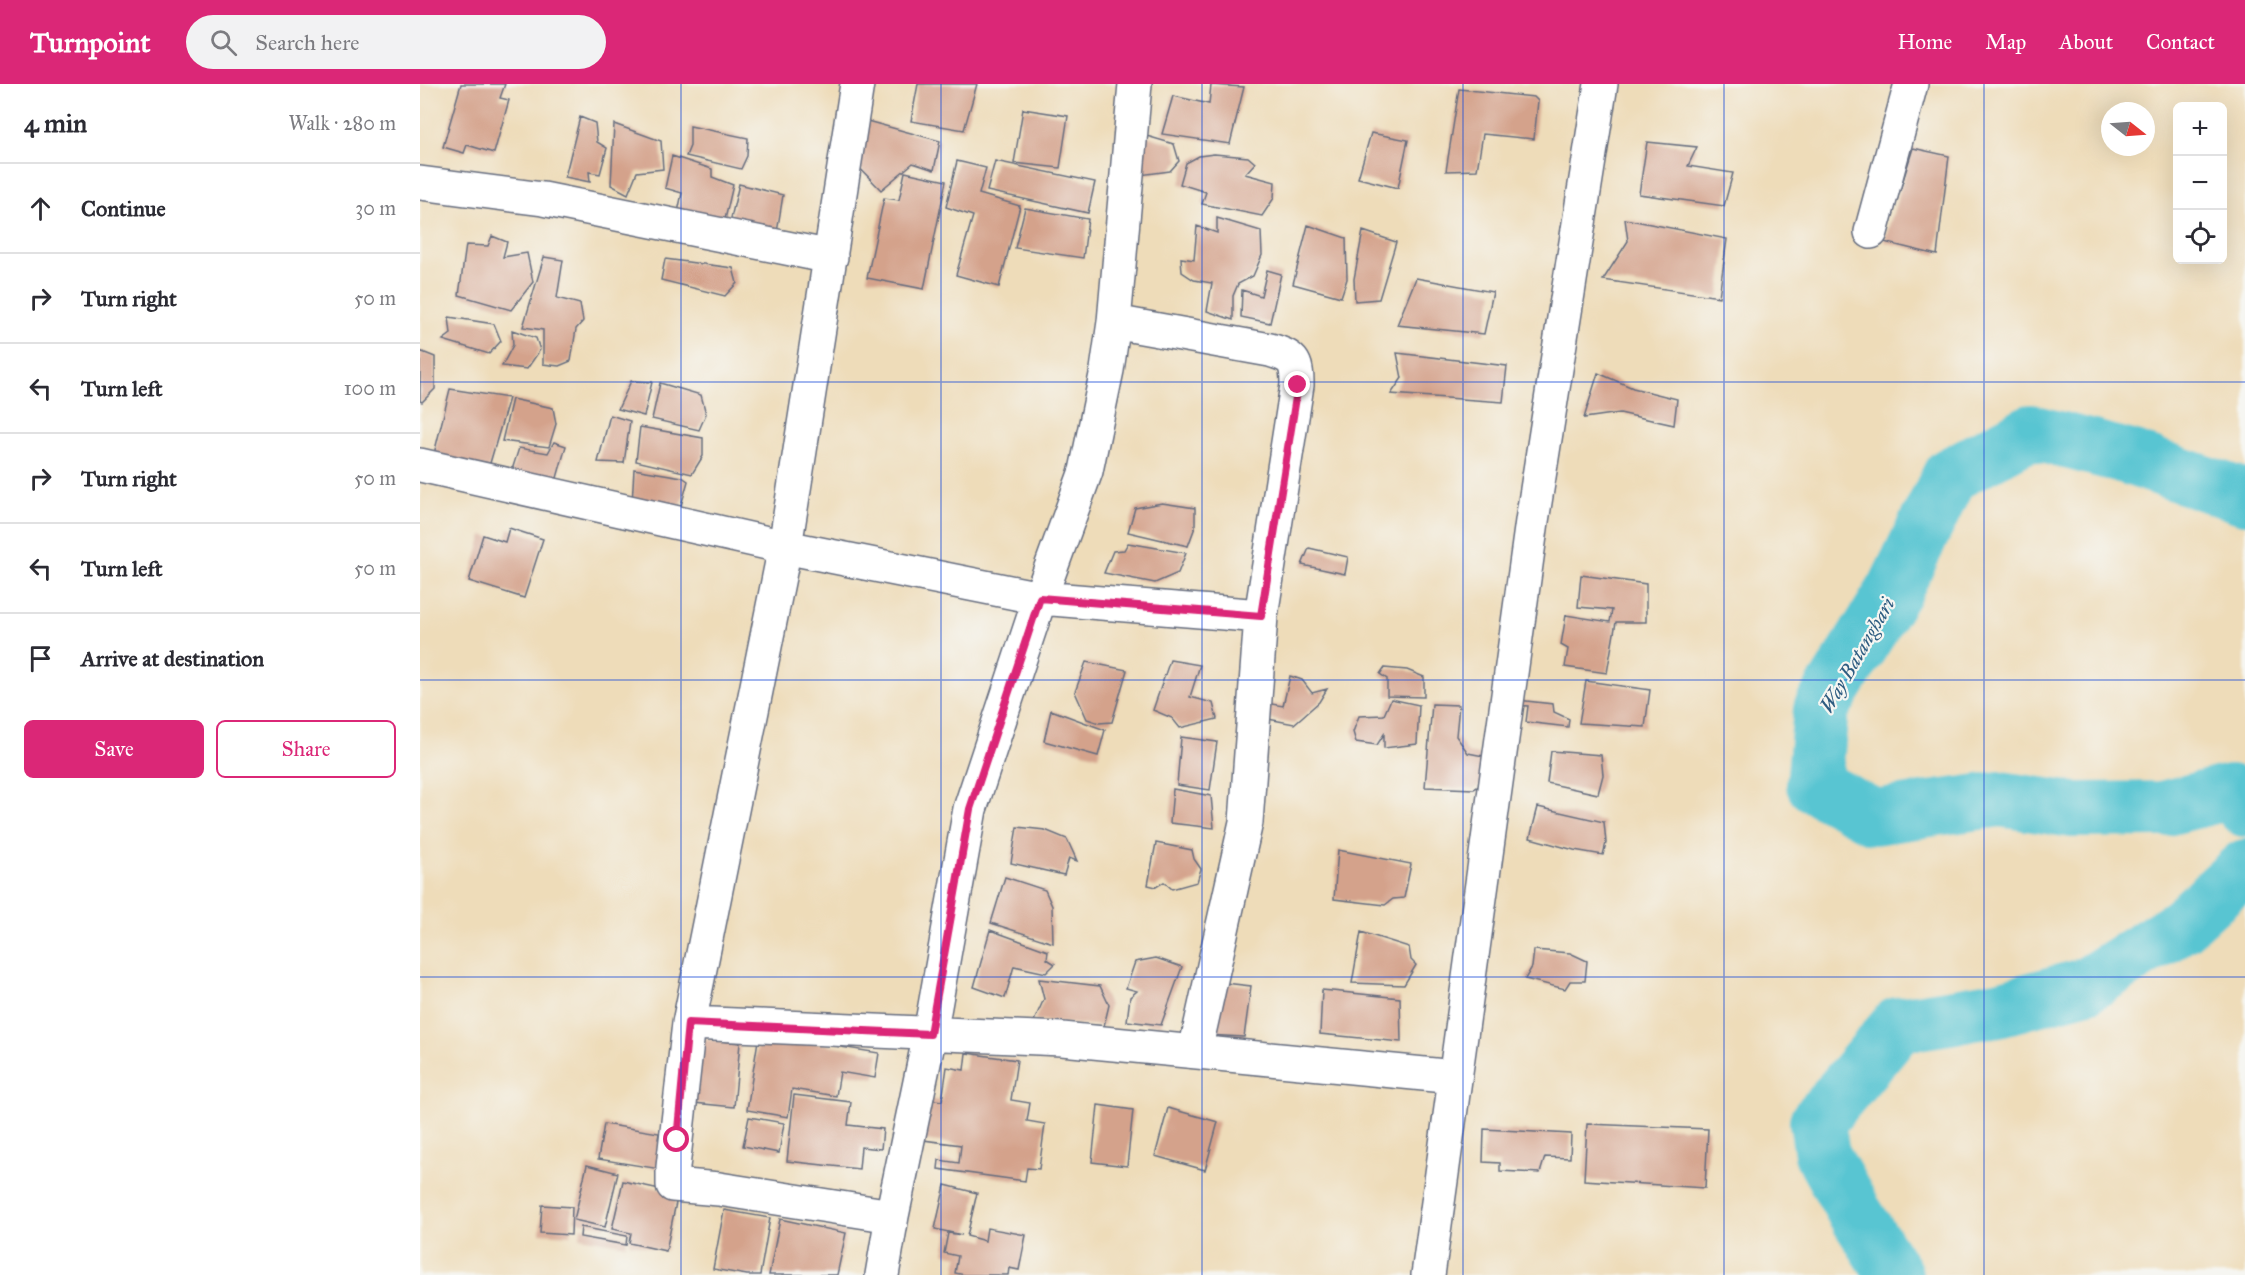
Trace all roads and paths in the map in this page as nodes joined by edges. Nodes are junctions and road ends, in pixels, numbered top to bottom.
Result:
1 (856, 84) edge
2 (1135, 84) edge
3 (1601, 84) edge
4 (1911, 84) edge
5 (420, 183) edge
6 (1871, 232) dead end
7 (831, 256) junction
8 (1114, 322) junction
9 (420, 465) edge
10 (785, 547) junction
11 (1040, 598) junction
12 (1261, 616) junction
13 (688, 1023) junction
14 (930, 1034) junction
15 (1195, 1051) junction
16 (1455, 1077) junction
17 (891, 1216) junction
18 (882, 1275) edge
19 (1428, 1275) edge

1 - 7 street
2 - 8 street
3 - 16 street
4 - 6 street
5 - 7 street
7 - 10 street
8 - 11 street
8 - 12 street
9 - 10 street
10 - 11 street
10 - 13 street
11 - 12 street
11 - 14 street
12 - 15 street
13 - 14 street
13 - 17 street
14 - 15 street
14 - 17 street
15 - 16 street
16 - 19 street
17 - 18 street

